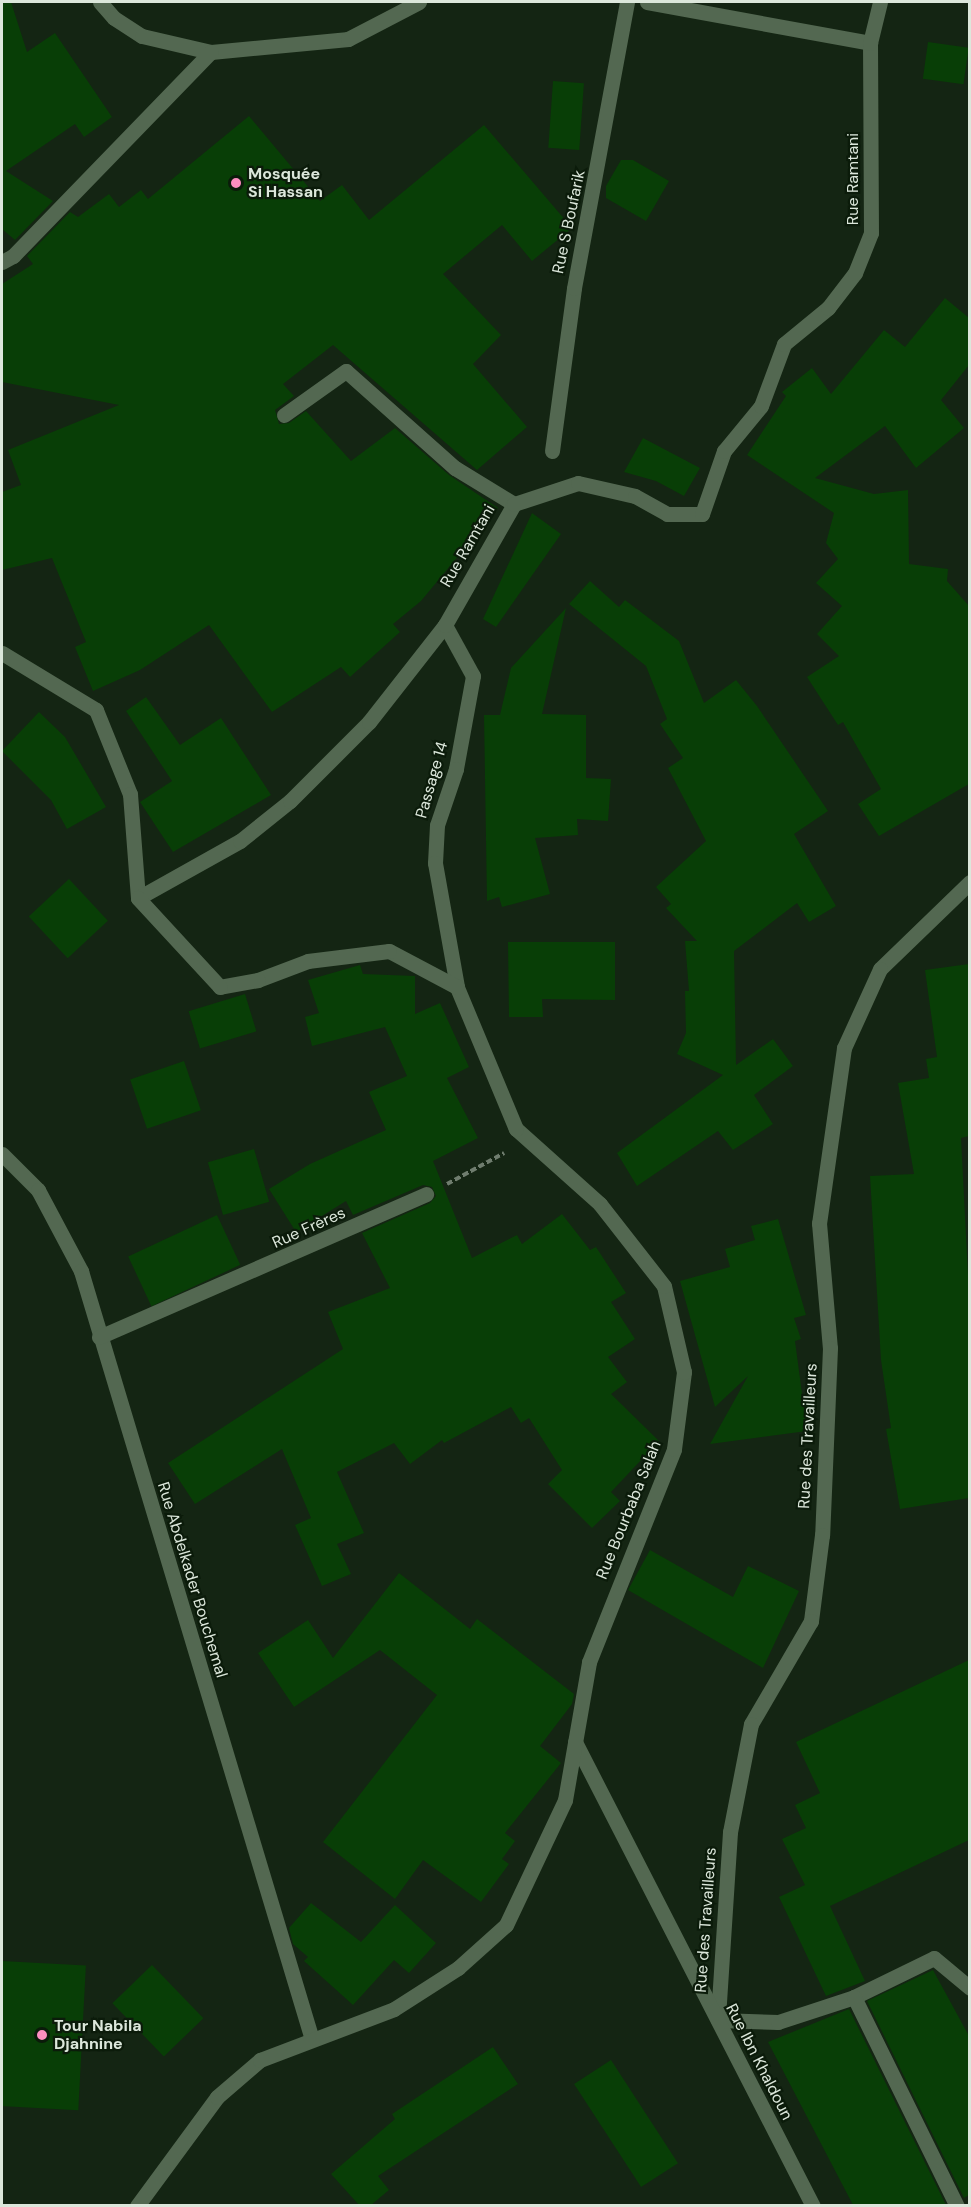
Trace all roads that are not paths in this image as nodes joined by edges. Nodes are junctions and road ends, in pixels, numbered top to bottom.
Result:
1 (100, 2) edge
2 (419, 2) edge
3 (880, 2) edge
4 (647, 3) edge
5 (626, 7) edge
6 (870, 43) junction
7 (211, 52) junction
8 (2, 261) edge
9 (284, 415) dead end
10 (552, 451) dead end
11 (514, 504) junction
12 (445, 626) junction
13 (2, 652) edge
14 (969, 882) edge
15 (138, 898) junction
16 (457, 987) junction
17 (2, 1154) edge
18 (426, 1194) road end
19 (99, 1337) junction
20 (575, 1742) junction
21 (969, 1988) edge
22 (854, 1997) junction
23 (718, 2020) junction
24 (311, 2036) junction
25 (137, 2205) edge
26 (813, 2205) edge
27 (957, 2205) edge

1 - 7 street
2 - 7 street
3 - 6 street
4 - 5 street
4 - 6 street
5 - 10 street, Rue S Boufarik
6 - 11 street, Rue Ramtani
7 - 8 street
9 - 11 street
11 - 12 street, Rue Ramtani
12 - 15 street, Rue Ramtani
12 - 16 street, Passage 14
13 - 15 street
14 - 23 street, Rue des Travailleurs
15 - 16 street
16 - 20 street, Rue Bourbaba Salah
17 - 19 street, Rue Abdelkader Bouchemal
18 - 19 street, Rue Frères
19 - 24 street, Rue Abdelkader Bouchemal
20 - 23 street, Rue Ibn Khaldoun
20 - 24 street, Rue Bourbaba Salah
21 - 22 street
22 - 23 street
22 - 27 street
23 - 26 street, Rue Ibn Khaldoun
24 - 25 street, Rue Bourbaba Salah

